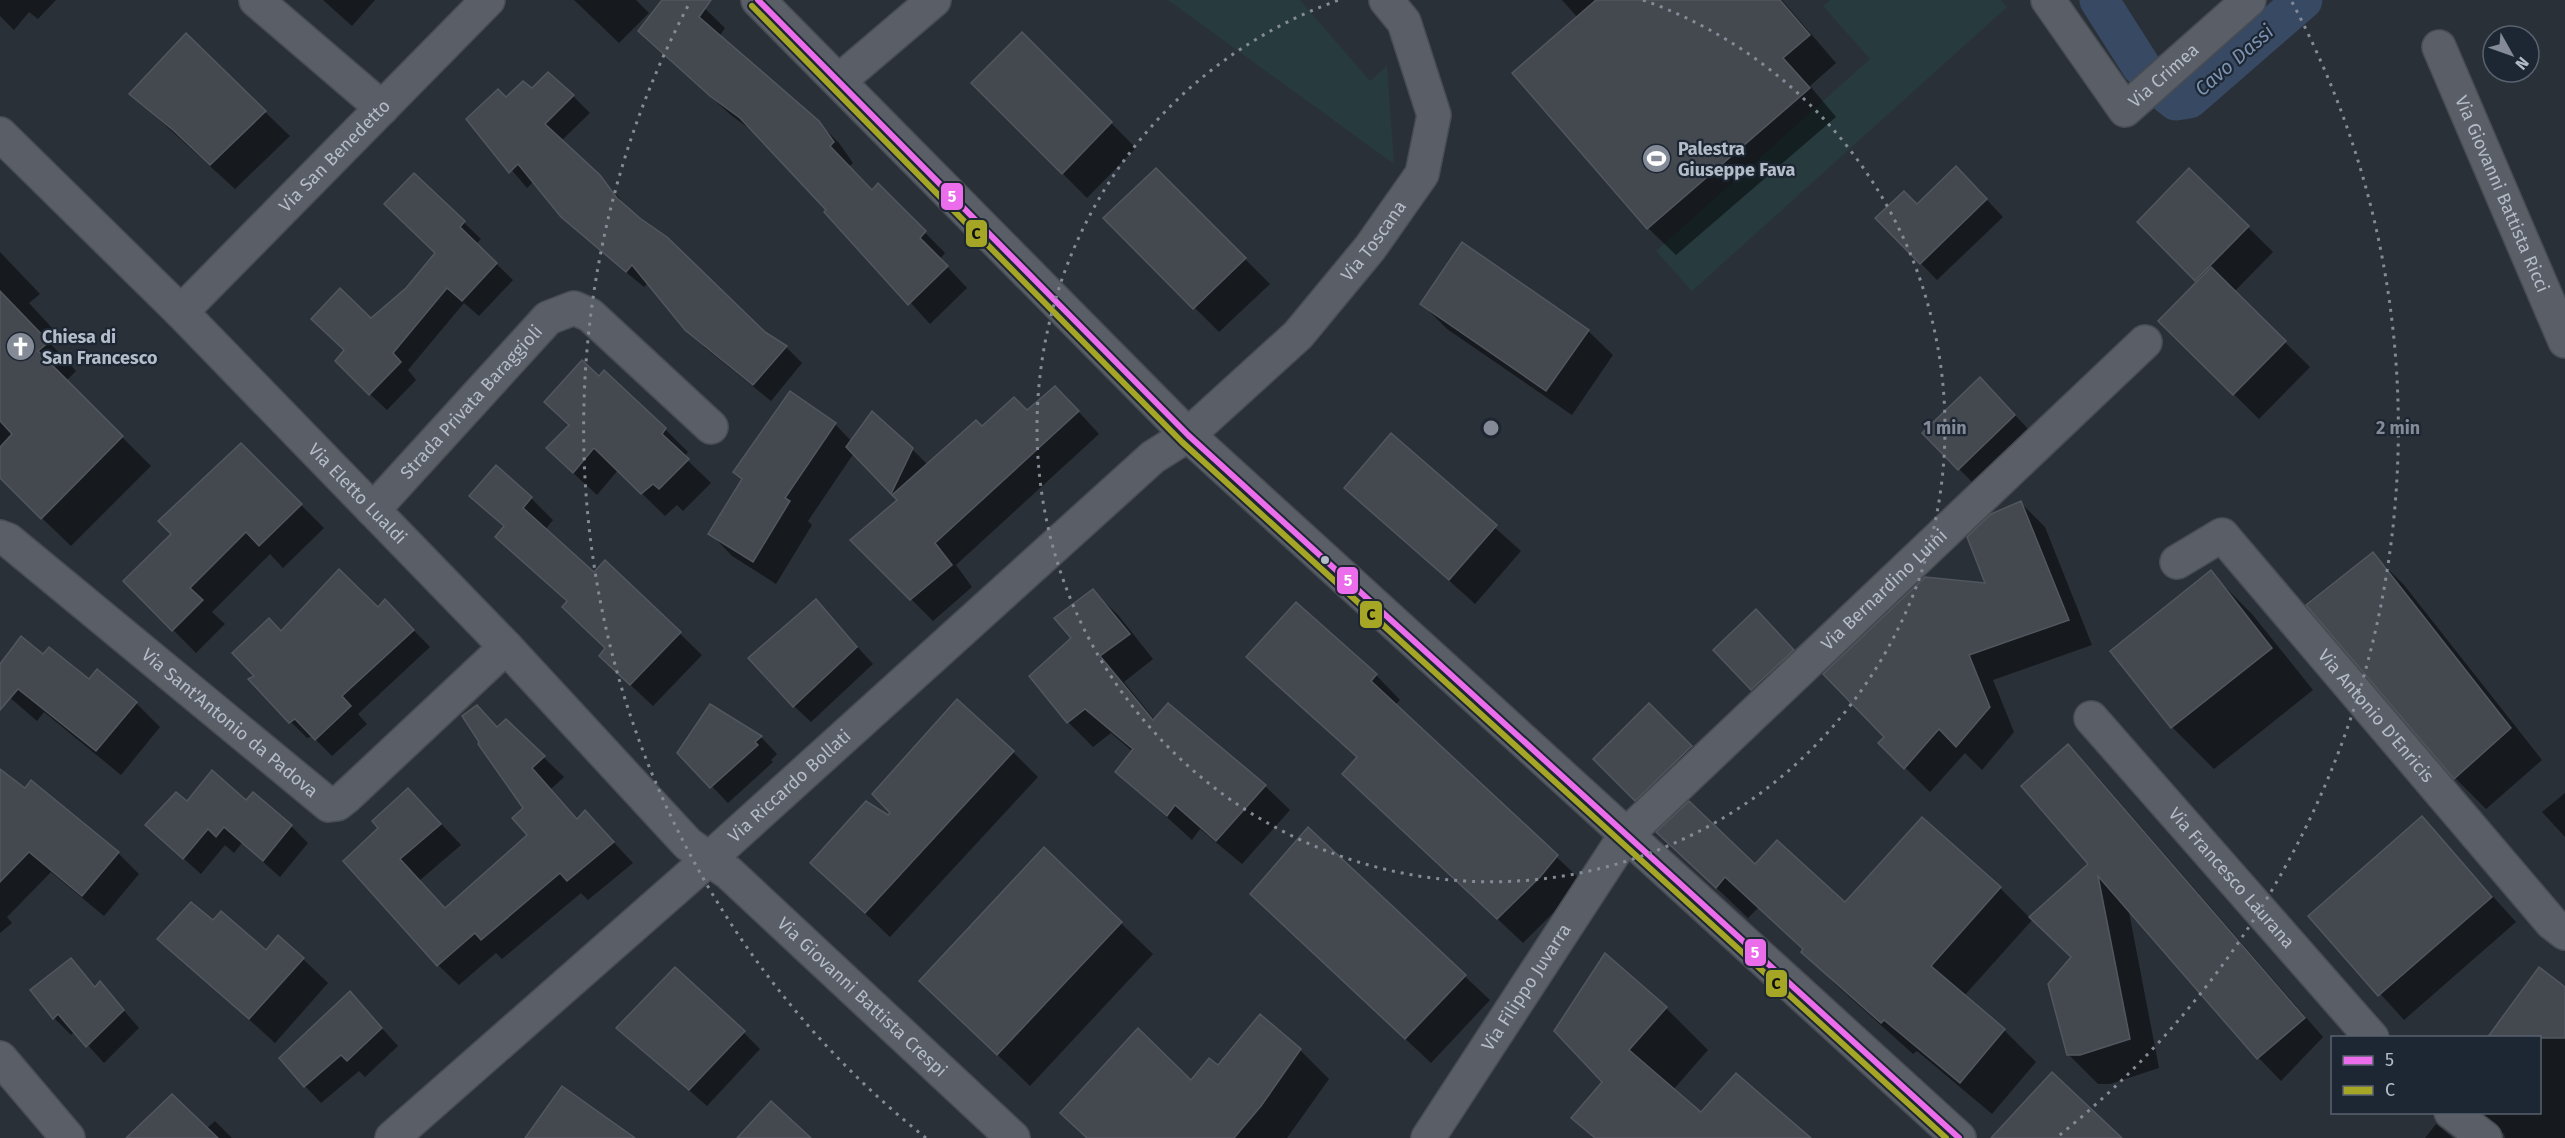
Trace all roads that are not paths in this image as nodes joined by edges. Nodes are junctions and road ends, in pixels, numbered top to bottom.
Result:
1 (256, 0) edge
2 (488, 0) edge
3 (758, 0) edge
4 (934, 0) edge
5 (1386, 0) edge
6 (2048, 0) edge
7 (2248, 0) edge
8 (2439, 47) dead end
9 (839, 81) junction
10 (382, 108) junction
11 (0, 134) edge
12 (181, 312) junction
13 (2565, 341) edge
14 (2145, 342) dead end
15 (711, 427) dead end
16 (1188, 435) junction
17 (373, 510) junction
18 (0, 537) edge
19 (2177, 562) dead end
20 (506, 647) junction
21 (2091, 718) dead end
22 (1625, 836) junction
23 (709, 859) junction
24 (2565, 933) edge
25 (2370, 1036) edge
26 (0, 1058) edge
27 (2452, 1114) edge
28 (68, 1138) edge
29 (392, 1138) edge
30 (1013, 1138) edge
31 (1428, 1138) edge
32 (1959, 1138) edge
33 (2485, 1138) edge

1 - 10 street
2 - 10 street, Via San Benedetto
3 - 9 street
4 - 9 street
5 - 16 street, Via Toscana
6 - 7 street, Via Crimea
8 - 13 street, Via Giovanni Battista Ricci
9 - 16 street
10 - 12 street, Via San Benedetto
11 - 12 street, Via Eletto Lualdi
12 - 17 street, Via Eletto Lualdi
14 - 22 street, Via Bernardino Luini
15 - 17 street, Strada Privata Baraggioli
16 - 22 street
16 - 23 street, Via Riccardo Bollati
17 - 20 street, Via Eletto Lualdi
18 - 20 street, Via Sant'Antonio da Padova
19 - 24 street, Via Antonio D'Enricis
20 - 23 street, Via Eletto Lualdi
21 - 25 street, Via Francesco Laurana
22 - 31 street, Via Filippo Juvarra
22 - 32 street
23 - 29 street, Via Riccardo Bollati
23 - 30 street, Via Giovanni Battista Crespi
26 - 28 street
27 - 33 street

